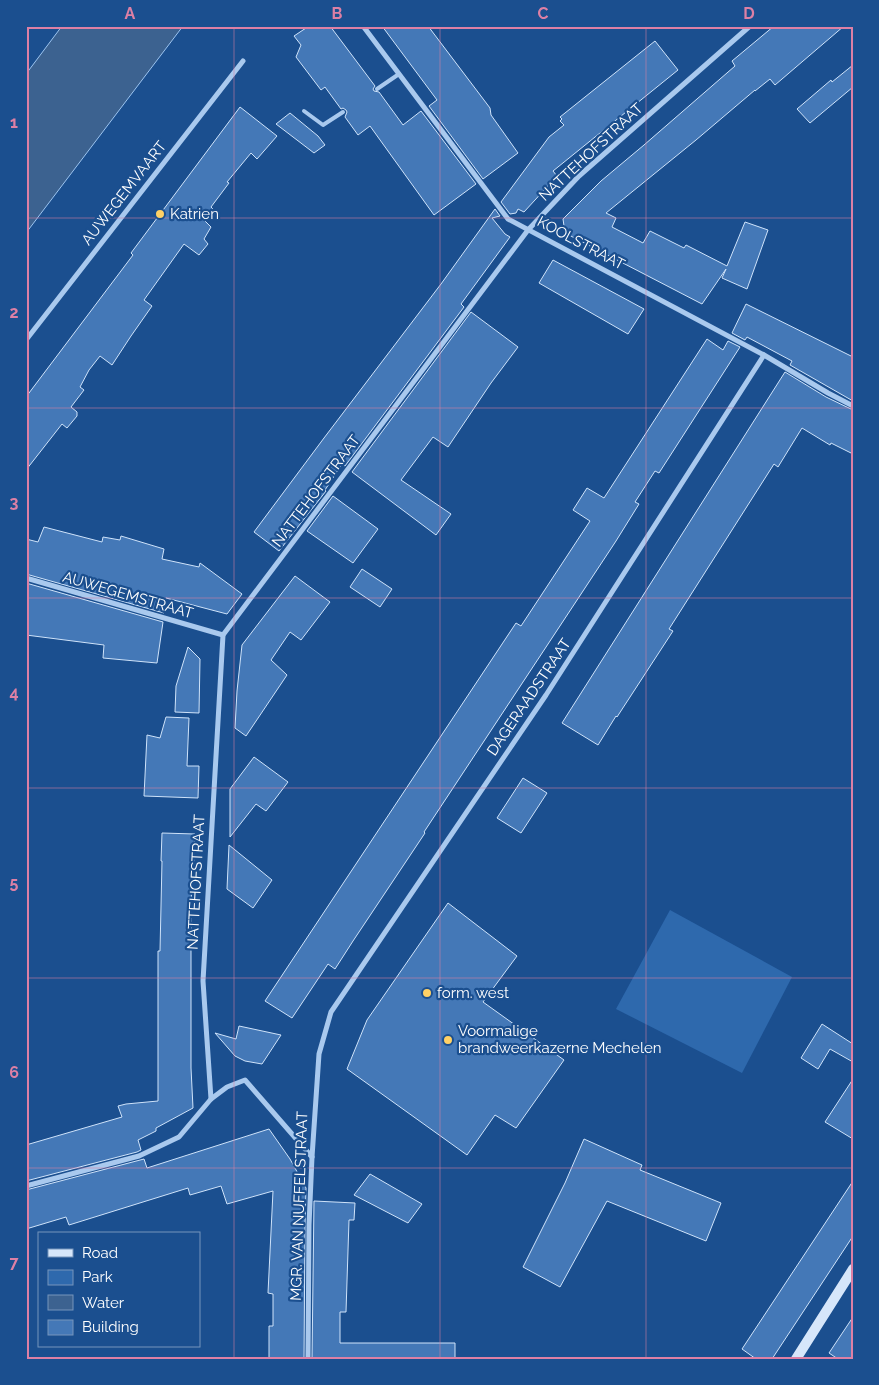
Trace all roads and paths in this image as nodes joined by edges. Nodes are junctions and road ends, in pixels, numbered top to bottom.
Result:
1 (363, 26) edge
2 (750, 26) edge
3 (243, 61) dead end
4 (399, 74) junction
5 (377, 89) dead end
6 (304, 111) dead end
7 (343, 112) dead end
8 (528, 230) junction
9 (26, 340) edge
10 (764, 355) junction
11 (853, 406) edge
12 (26, 578) edge
13 (223, 635) junction
14 (319, 1054) joint
15 (211, 1100) junction
16 (312, 1157) junction
17 (26, 1186) edge
18 (853, 1269) edge
19 (308, 1359) edge
20 (796, 1359) edge

1 - 4 street, KOOLSTRAAT
2 - 8 street, NATTEHOFSTRAAT
3 - 9 street, AUWEGEMVAART
4 - 5 lane
4 - 8 street, KOOLSTRAAT
6 - 7 lane
8 - 10 street, KOOLSTRAAT
8 - 13 street, NATTEHOFSTRAAT
10 - 11 street, KOOLSTRAAT
10 - 14 street, DAGERAADSTRAAT
12 - 13 street, AUWEGEMSTRAAT
13 - 15 street, NATTEHOFSTRAAT
14 - 16 street, MGR. VAN NUFFELSTRAAT
15 - 16 street
15 - 17 street
16 - 19 street, MGR. VAN NUFFELSTRAAT
18 - 20 main road

